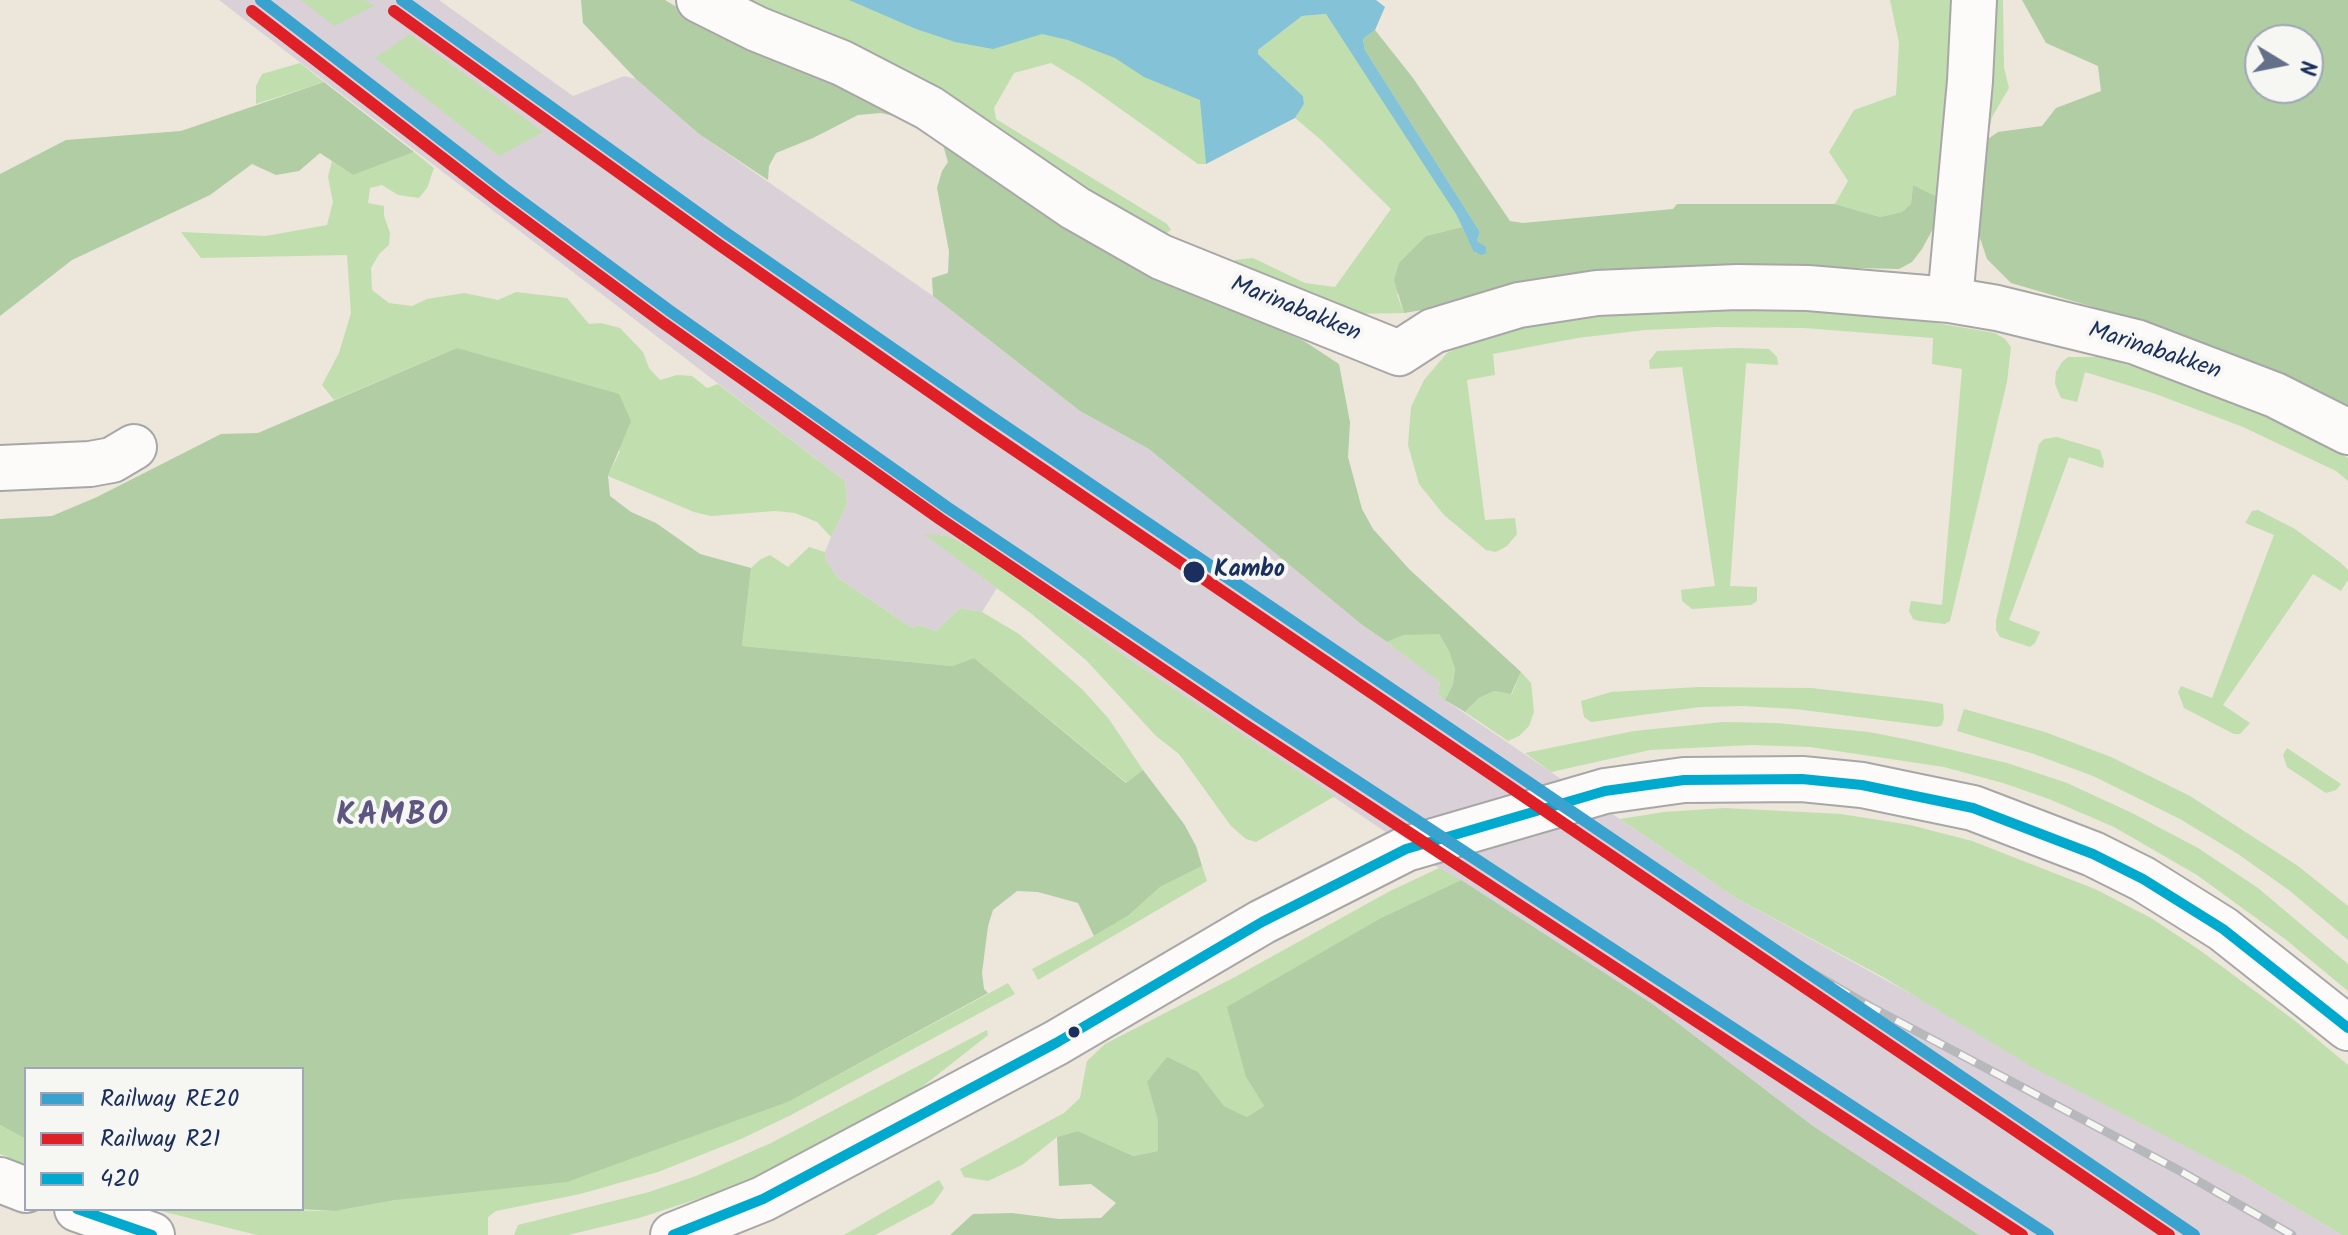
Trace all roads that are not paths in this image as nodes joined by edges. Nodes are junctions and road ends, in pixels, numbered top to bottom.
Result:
1 (699, 0) edge
2 (1974, 0) edge
3 (1950, 300) junction
4 (2348, 432) edge
5 (134, 447) dead end
6 (0, 468) edge
7 (2348, 1028) edge
8 (0, 1180) edge
9 (24, 1189) edge
10 (83, 1211) edge
11 (152, 1235) edge
12 (673, 1235) edge

1 - 3 street, Marinabakken
2 - 3 street
3 - 4 street, Marinabakken
5 - 6 street
7 - 12 street
8 - 9 street
10 - 11 street

